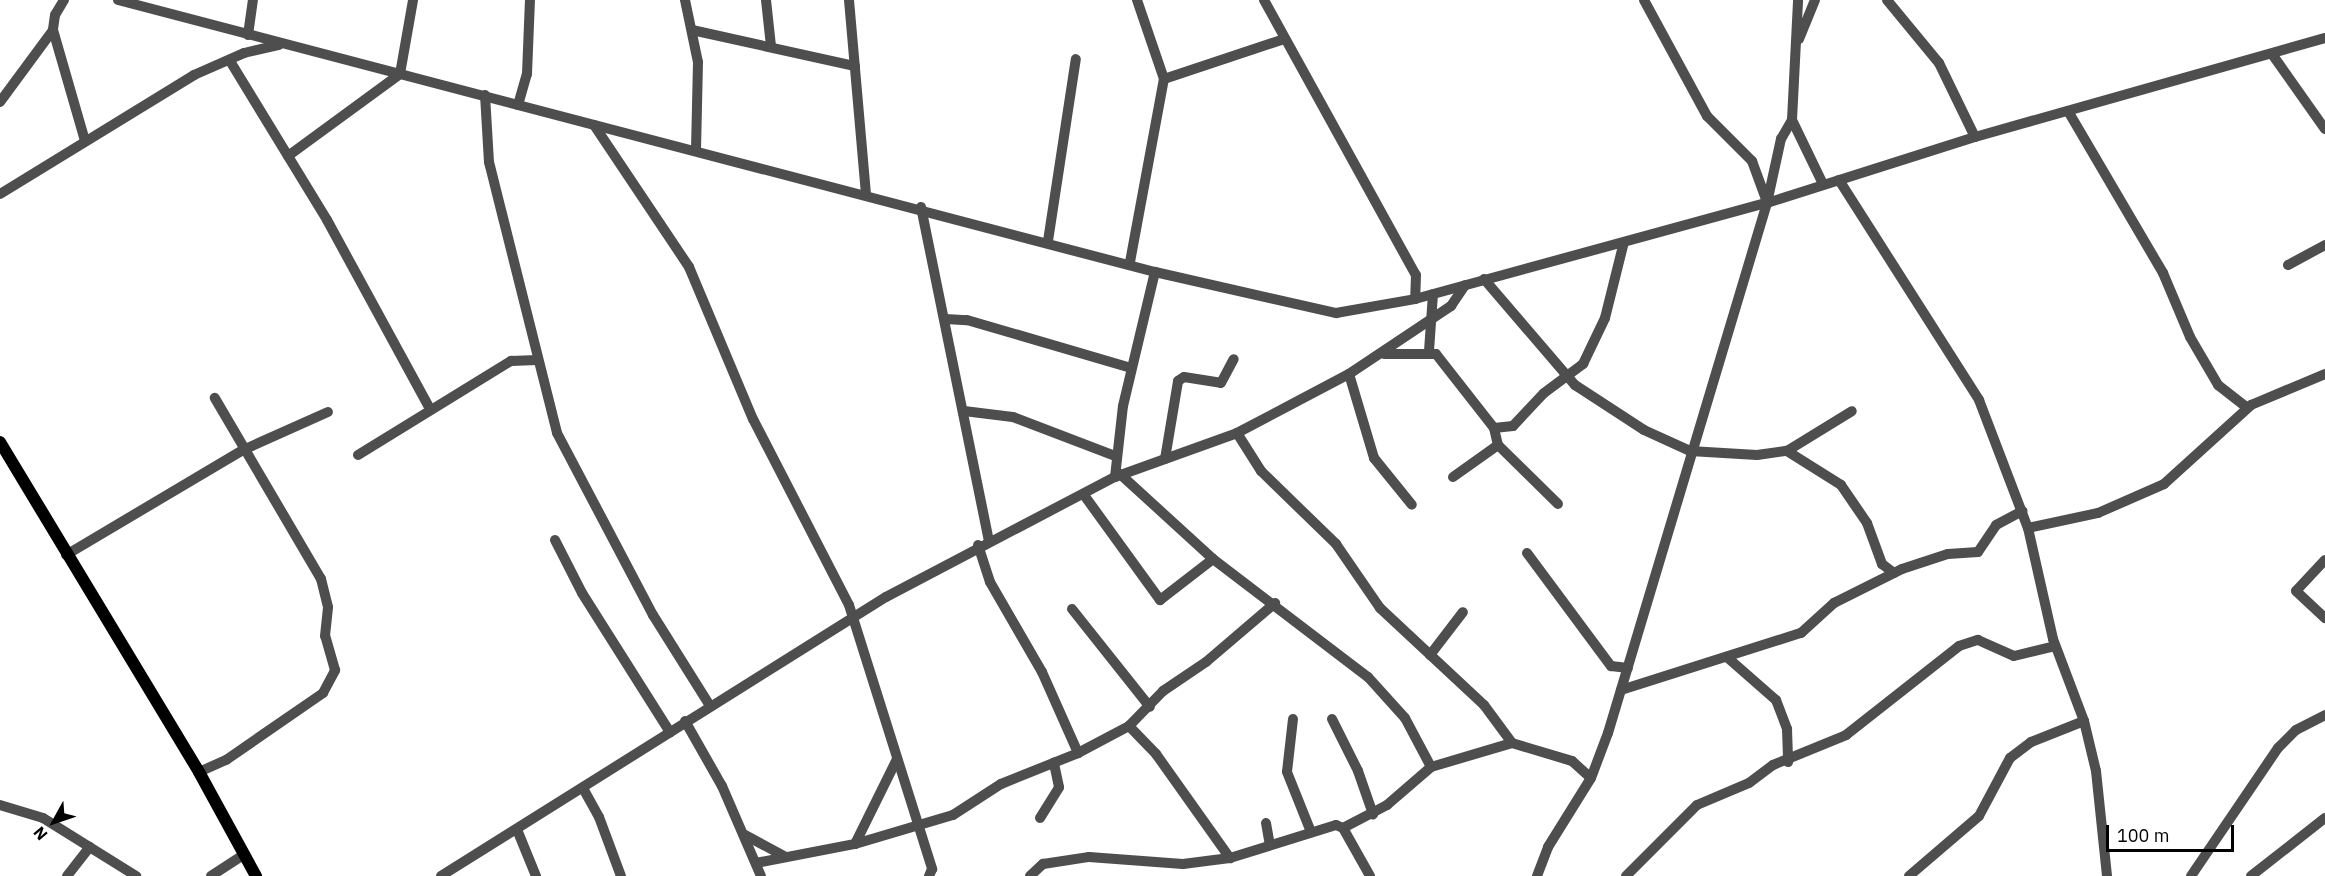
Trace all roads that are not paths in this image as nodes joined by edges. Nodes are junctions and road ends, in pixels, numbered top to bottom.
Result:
1 (64, 0) edge
2 (118, 0) edge
3 (253, 0) edge
4 (413, 0) edge
5 (530, 0) edge
6 (685, 0) edge
7 (766, 0) edge
8 (849, 0) edge
9 (1137, 0) edge
10 (1264, 0) edge
11 (1644, 0) edge
12 (1798, 0) edge
13 (1815, 0) edge
14 (1887, 0) edge
15 (160, 5) edge
16 (53, 30) junction
17 (692, 30) junction
18 (248, 34) junction
19 (2325, 38) edge
20 (1284, 39) junction
21 (1797, 43) junction
22 (282, 45) junction
23 (771, 46) junction
24 (2272, 54) junction
25 (1076, 59) dead end
26 (230, 61) junction
27 (855, 66) junction
28 (400, 74) junction
29 (1164, 79) junction
30 (485, 95) junction
31 (0, 102) edge
32 (518, 105) junction
33 (2068, 111) junction
34 (1792, 120) junction
35 (594, 125) junction
36 (2325, 129) edge
37 (1975, 137) junction
38 (85, 141) junction
39 (696, 149) junction
40 (288, 156) junction
41 (1839, 180) junction
42 (1823, 184) junction
43 (0, 194) edge
44 (867, 194) junction
45 (1767, 202) junction
46 (921, 207) junction
47 (1048, 241) junction
48 (1624, 242) junction
49 (2325, 245) edge
50 (1130, 262) junction
51 (2288, 266) dead end
52 (1155, 272) junction
53 (1485, 279) junction
54 (1466, 285) junction
55 (1433, 294) junction
56 (1415, 299) junction
57 (945, 319) junction
58 (1432, 321) junction
59 (1429, 351) junction
60 (1383, 354) junction
61 (1234, 359) dead end
62 (537, 360) junction
63 (1131, 368) junction
64 (1348, 374) junction
65 (2325, 374) edge
66 (1566, 375) junction
67 (215, 398) dead end
68 (2247, 408) junction
69 (430, 409) junction
70 (964, 411) junction
71 (1852, 411) dead end
72 (328, 412) dead end
73 (1494, 428) junction
74 (1237, 433) junction
75 (0, 442) edge
76 (1498, 445) junction
77 (243, 450) junction
78 (1690, 451) junction
79 (1787, 451) junction
80 (358, 455) dead end
81 (1115, 456) junction
82 (1165, 459) junction
83 (1117, 476) junction
84 (1453, 477) dead end
85 (1084, 495) junction
86 (1558, 504) dead end
87 (1412, 505) dead end
88 (2022, 511) junction
89 (2028, 528) junction
90 (555, 540) dead end
91 (989, 541) junction
92 (978, 545) junction
93 (1527, 553) dead end
94 (66, 555) junction
95 (1213, 559) junction
96 (2325, 560) edge
97 (1894, 573) junction
98 (1275, 603) junction
99 (1072, 609) dead end
100 (1463, 612) dead end
101 (854, 617) junction
102 (2325, 618) edge
103 (2055, 646) junction
104 (1430, 655) junction
105 (1728, 657) junction
106 (1628, 668) junction
107 (1621, 690) junction
108 (710, 706) junction
109 (1150, 707) junction
110 (2325, 715) edge
111 (1293, 719) dead end
112 (1332, 719) dead end
113 (685, 721) junction
114 (2084, 721) junction
115 (1130, 726) junction
116 (670, 732) junction
117 (1512, 743) junction
118 (1078, 753) junction
119 (897, 759) junction
120 (1788, 762) junction
121 (1054, 763) junction
122 (1431, 767) junction
123 (199, 772) junction
124 (1591, 778) junction
125 (584, 790) junction
126 (0, 805) edge
127 (1373, 814) junction
128 (1040, 818) dead end
129 (2325, 818) edge
130 (1266, 823) dead end
131 (919, 825) junction
132 (1343, 828) junction
133 (518, 832) junction
134 (1311, 832) junction
135 (744, 833) junction
136 (855, 844) junction
137 (1270, 845) junction
138 (90, 847) junction
139 (243, 855) junction
140 (784, 856) junction
141 (1230, 858) junction
142 (756, 863) junction
143 (67, 876) edge
144 (136, 876) edge
145 (211, 876) edge
146 (256, 876) edge
147 (441, 876) edge
148 (536, 876) edge
149 (621, 876) edge
150 (761, 876) edge
151 (929, 876) edge
152 (1030, 876) edge
153 (1370, 876) edge
154 (1537, 876) edge
155 (1626, 876) edge
156 (1909, 876) edge
157 (2107, 876) edge
158 (2192, 876) edge
159 (2251, 876) edge

1 - 16 street
2 - 15 street
3 - 18 street
4 - 28 street
5 - 32 street
6 - 17 street
7 - 23 street
8 - 27 street
9 - 29 street
10 - 20 street
11 - 45 street
12 - 21 street
13 - 21 street
14 - 37 street
15 - 18 street
16 - 31 street
16 - 38 street
17 - 23 street
17 - 39 street
18 - 22 street
19 - 24 street
20 - 29 street
20 - 56 street
21 - 34 street
22 - 26 street
22 - 28 street
23 - 27 street
24 - 33 street
24 - 36 street
25 - 47 street
26 - 38 street
26 - 40 street
27 - 44 street
28 - 30 street
28 - 40 street
29 - 50 street
30 - 32 street
30 - 62 street
32 - 35 street
33 - 37 street
33 - 68 street
34 - 42 street
34 - 45 street
35 - 39 street
35 - 101 street
37 - 41 street
38 - 43 street
39 - 44 street
40 - 69 street
41 - 42 street
41 - 88 street
42 - 45 street
44 - 46 street
45 - 48 street
45 - 78 street
46 - 47 street
46 - 57 street
47 - 50 street
48 - 53 street
48 - 66 street
49 - 51 street
50 - 52 street
52 - 56 street
52 - 63 street
53 - 54 street
53 - 66 street
54 - 55 street
54 - 58 street
55 - 56 street
55 - 58 street
57 - 63 street
57 - 70 street
58 - 59 street
58 - 60 street
59 - 60 street
59 - 73 street
60 - 64 street
61 - 82 street
62 - 69 street
62 - 108 street
63 - 81 street
64 - 74 street
64 - 87 street
65 - 68 street
66 - 73 street
66 - 78 street
67 - 77 street
68 - 89 street
69 - 80 street
70 - 81 street
70 - 91 street
71 - 79 street
72 - 77 street
73 - 76 street
74 - 82 street
74 - 104 street
75 - 94 main road
76 - 84 street
76 - 86 street
77 - 94 street
77 - 123 street
78 - 79 street
78 - 106 street
79 - 97 street
81 - 83 street
82 - 83 street
83 - 85 street
83 - 95 street
85 - 91 street
85 - 95 street
88 - 89 street
88 - 97 street
89 - 103 street
90 - 116 street
91 - 92 street
92 - 101 street
92 - 118 street
93 - 106 street
94 - 123 main road
95 - 98 street
96 - 102 street
97 - 105 street
98 - 109 street
98 - 122 street
99 - 109 street
100 - 104 street
101 - 108 street
101 - 119 street
103 - 114 street
103 - 120 street
104 - 117 street
105 - 107 street
105 - 120 street
106 - 107 street
107 - 124 street
108 - 113 street
109 - 115 street
110 - 158 street
111 - 134 street
112 - 127 street
113 - 116 street
113 - 135 street
114 - 156 street
114 - 157 street
115 - 118 street
115 - 141 street
116 - 125 street
117 - 122 street
117 - 124 street
118 - 121 street
119 - 131 street
119 - 136 street
120 - 155 street
121 - 128 street
121 - 131 street
122 - 127 street
123 - 139 main road
124 - 154 street
125 - 133 street
125 - 149 street
126 - 138 street
127 - 132 street
129 - 159 street
130 - 137 street
131 - 136 street
131 - 151 street
132 - 134 street
132 - 153 street
133 - 147 street
133 - 148 street
134 - 137 street
135 - 140 street
135 - 142 street
136 - 140 street
137 - 141 street
138 - 143 street
138 - 144 street
139 - 145 street
139 - 146 main road
140 - 142 street
141 - 152 street
142 - 150 street

